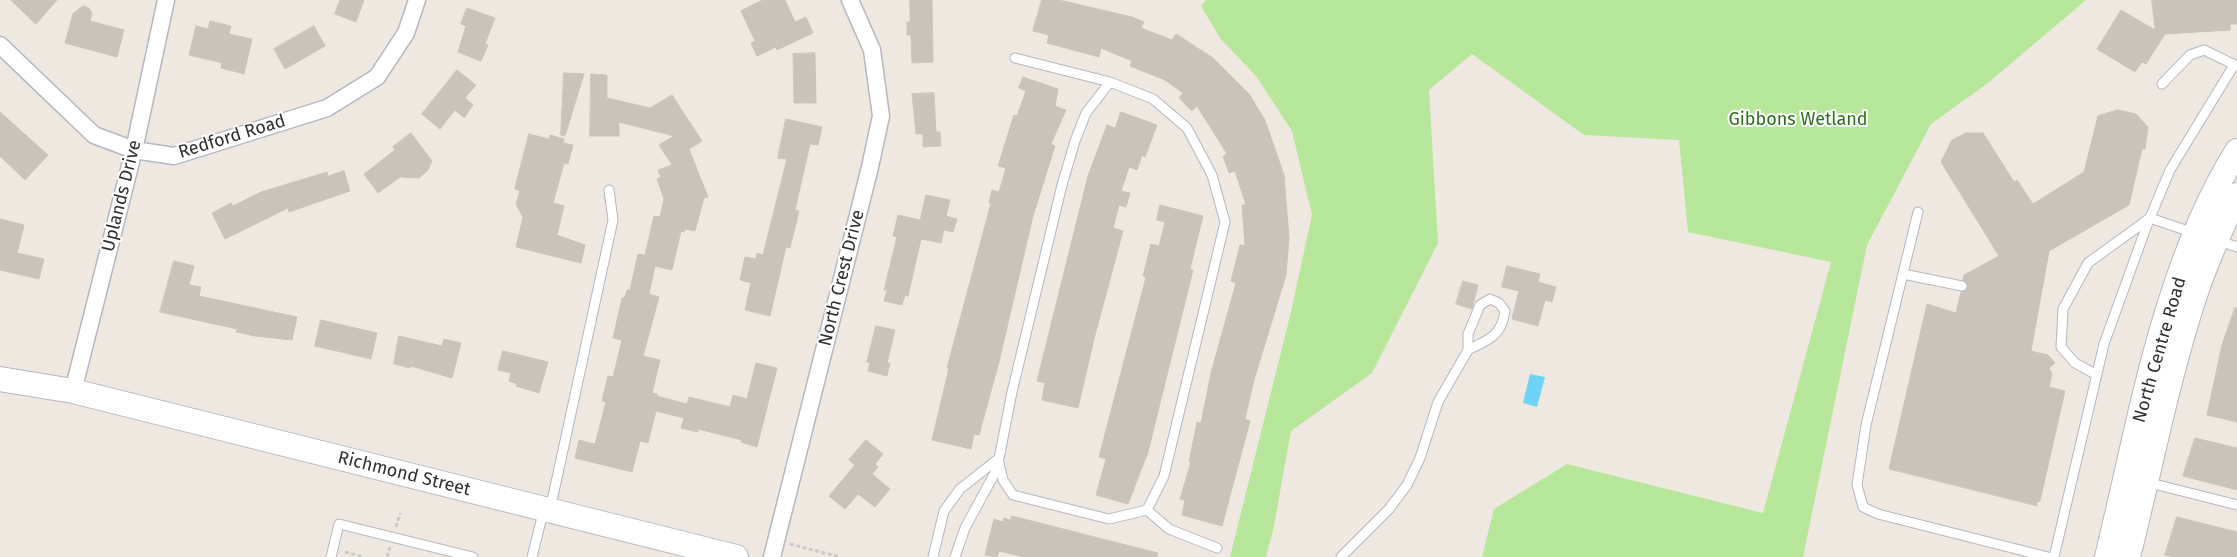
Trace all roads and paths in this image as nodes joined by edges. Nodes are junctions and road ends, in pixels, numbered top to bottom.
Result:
1 (166, 0) edge
2 (416, 0) edge
3 (850, 0) edge
4 (0, 45) edge
5 (1015, 58) dead end
6 (2236, 65) edge
7 (1110, 82) junction
8 (2162, 84) dead end
9 (134, 150) junction
10 (2237, 152) edge
11 (609, 190) dead end
12 (2237, 195) edge
13 (1918, 212) dead end
14 (2150, 218) junction
15 (2212, 239) edge
16 (1902, 274) junction
17 (1962, 286) dead end
18 (1468, 350) junction
19 (0, 366) edge
20 (2097, 375) junction
21 (0, 379) edge
22 (73, 391) junction
23 (998, 459) junction
24 (2137, 480) junction
25 (2237, 505) edge
26 (547, 510) junction
27 (1147, 510) junction
28 (776, 538) junction
29 (1217, 548) dead end
30 (345, 552) dead end
31 (331, 557) edge
32 (364, 557) edge
33 (473, 557) edge
34 (532, 557) edge
35 (736, 557) edge
36 (772, 557) edge
37 (840, 557) edge
38 (933, 557) edge
39 (956, 557) edge
40 (1341, 557) edge
41 (2048, 557) edge
42 (2054, 557) edge
43 (2107, 557) edge
44 (2128, 557) edge

1 - 9 street, Uplands Drive
2 - 9 street, Redford Road
3 - 28 street, North Crest Drive
4 - 9 street, Redford Road
5 - 7 lane
6 - 8 lane
6 - 14 lane
7 - 23 lane
7 - 27 lane
9 - 22 street, Uplands Drive
10 - 15 main road, North Centre Road
11 - 26 lane
12 - 15 main road, North Centre Road
13 - 16 lane
14 - 15 lane
14 - 20 lane
14 - 20 lane
15 - 24 main road, North Centre Road
16 - 17 lane
16 - 41 lane
18 - 18 lane
18 - 40 lane
19 - 22 main road, Richmond Street
20 - 42 lane
21 - 22 main road, Richmond Street
22 - 26 main road, Richmond Street
23 - 27 lane
23 - 38 lane
23 - 39 lane
24 - 25 lane
24 - 43 main road, North Centre Road
24 - 44 main road, North Centre Road
26 - 34 lane
26 - 35 main road, Richmond Street
27 - 29 lane
28 - 36 street, North Crest Drive
28 - 37 path
30 - 32 path
31 - 33 lane

